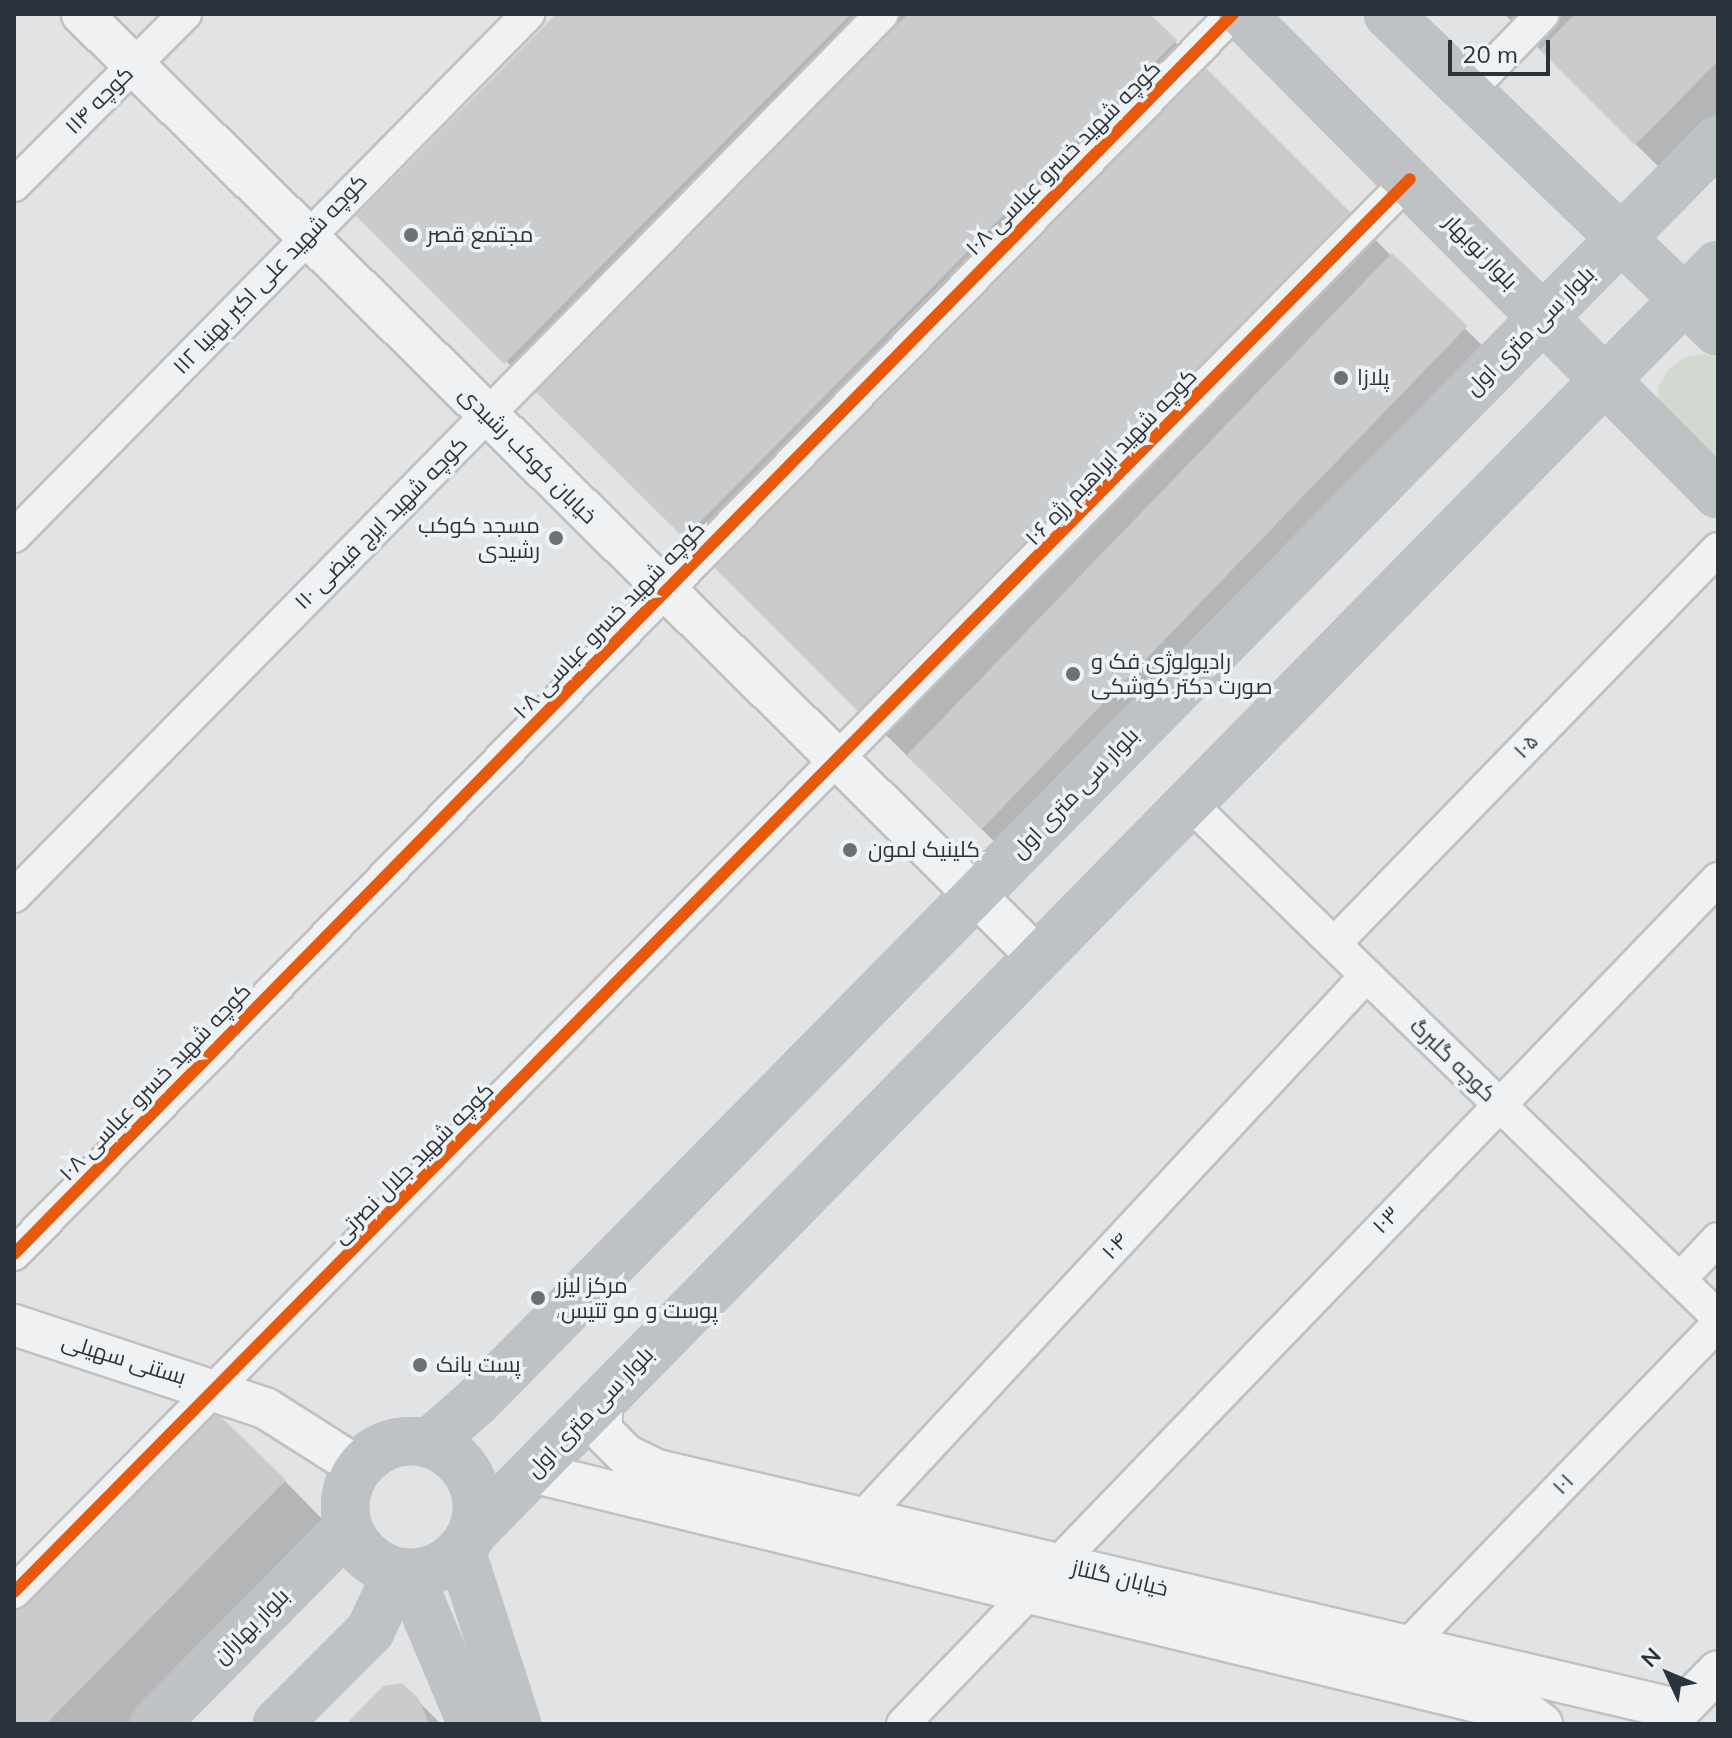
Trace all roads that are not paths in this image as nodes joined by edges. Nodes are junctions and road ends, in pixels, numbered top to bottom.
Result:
1 (82, 14) edge
2 (185, 14) edge
3 (528, 14) edge
4 (882, 14) edge
5 (1233, 14) edge
6 (1241, 14) edge
7 (1388, 14) edge
8 (1543, 14) edge
9 (134, 65) junction
10 (1468, 91) junction
11 (1718, 140) edge
12 (1410, 179) junction
13 (14, 185) edge
14 (306, 236) junction
15 (1620, 239) junction
16 (1718, 265) edge
17 (1684, 300) junction
18 (1544, 316) junction
19 (1718, 332) edge
20 (1606, 380) junction
21 (488, 414) junction
22 (1718, 494) edge
23 (14, 536) edge
24 (1718, 549) edge
25 (665, 590) junction
26 (840, 762) junction
27 (1188, 802) junction
28 (1718, 879) edge
29 (14, 896) edge
30 (975, 896) junction
31 (1334, 944) junction
32 (1037, 956) junction
33 (1366, 976) junction
34 (1497, 1103) junction
35 (1718, 1239) edge
36 (14, 1254) edge
37 (1680, 1279) junction
38 (1718, 1317) edge
39 (1718, 1324) edge
40 (14, 1325) edge
41 (217, 1388) junction
42 (602, 1400) junction
43 (429, 1443) junction
44 (358, 1467) junction
45 (532, 1472) junction
46 (729, 1504) junction
47 (863, 1517) junction
48 (348, 1528) junction
49 (467, 1542) junction
50 (1059, 1565) junction
51 (404, 1573) junction
52 (14, 1592) edge
53 (1033, 1595) junction
54 (1409, 1644) junction
55 (1718, 1671) edge
56 (1673, 1717) edge
57 (154, 1724) edge
58 (277, 1724) edge
59 (472, 1724) edge
60 (517, 1724) edge
61 (903, 1724) edge
62 (1542, 1724) edge

1 - 9 street, خیابان کوکب رشیدی
2 - 9 street, کوچه ۱۱۴
3 - 14 street, کوچه شهید علی اکبر بهنیا ۱۱۲
4 - 21 street, کوچه شهید ایرج فیضی ۱۱۰
5 - 25 street, کوچه شهید خسرو عباسی ۱۰۸
6 - 12 main road, بلوار نوبهار
7 - 10 main road
8 - 10 street
9 - 13 street, کوچه ۱۱۴
9 - 14 street, خیابان کوکب رشیدی
10 - 15 main road
11 - 15 main road, بلوار سی متری اول
12 - 18 main road, بلوار نوبهار
12 - 26 street, کوچه شهید ابراهیم رژه ۱۰۶
14 - 21 street, خیابان کوکب رشیدی
14 - 23 street, کوچه شهید علی اکبر بهنیا ۱۱۲
15 - 17 main road
15 - 18 main road, بلوار سی متری اول
16 - 17 main road, بلوار سی متری اول
17 - 19 main road
17 - 20 main road, بلوار سی متری اول
18 - 20 main road, بلوار نوبهار
18 - 30 main road, بلوار سی متری اول
20 - 22 main road, بلوار نوبهار
20 - 27 main road, بلوار سی متری اول
21 - 25 street, خیابان کوکب رشیدی
21 - 29 street, کوچه شهید ایرج فیضی ۱۱۰
24 - 31 street, ۱۰۵
25 - 26 street, خیابان کوکب رشیدی
25 - 36 street, کوچه شهید خسرو عباسی ۱۰۸
26 - 30 street, خیابان کوکب رشیدی
26 - 41 street, کوچه شهید جلال نصرتی
27 - 31 street, کوچه گلبرگ
27 - 32 main road, بلوار سی متری اول
28 - 34 street, ۱۰۳
30 - 32 street, خیابان کوکب رشیدی
30 - 43 main road, بلوار سی متری اول
31 - 33 street, کوچه گلبرگ
32 - 42 main road, بلوار سی متری اول
33 - 34 street, کوچه گلبرگ
33 - 47 street, ۱۰۴
34 - 37 street, کوچه گلبرگ
34 - 50 street, ۱۰۳
35 - 37 street
37 - 38 street, کوچه گلبرگ
39 - 54 street, ۱۰۱
40 - 41 street, بستنی سهیلی
41 - 44 street, بستنی سهیلی
41 - 52 street, کوچه شهید جلال نصرتی
42 - 45 main road, بلوار سی متری اول
42 - 46 street, خیابان گلناز
43 - 44 main road
43 - 49 main road
44 - 48 main road
45 - 46 street, خیابان گلناز
45 - 49 main road, بلوار سی متری اول
46 - 47 street, خیابان گلناز
46 - 53 street, خیابان گلناز
47 - 50 street, خیابان گلناز
48 - 51 main road
48 - 57 main road, بلوار بهاران
49 - 51 main road
49 - 60 main road
50 - 53 street, ۱۰۳
50 - 54 street, خیابان گلناز
51 - 58 main road
51 - 59 main road
53 - 61 street, ۱۰۳
53 - 62 street, خیابان گلناز
54 - 56 street, خیابان گلناز
55 - 56 street

